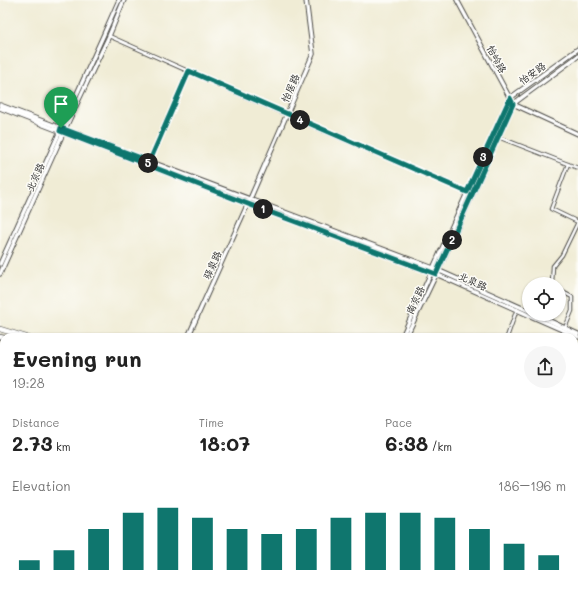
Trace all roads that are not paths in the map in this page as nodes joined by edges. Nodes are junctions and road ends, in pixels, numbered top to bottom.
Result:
1 (119, 0) edge
2 (124, 0) edge
3 (306, 0) edge
4 (457, 0) edge
5 (109, 36) junction
6 (578, 49) edge
7 (578, 56) edge
8 (189, 71) junction
9 (510, 98) junction
10 (513, 104) junction
11 (0, 105) edge
12 (0, 108) edge
13 (287, 115) junction
14 (62, 130) junction
15 (578, 134) edge
16 (498, 137) junction
17 (148, 163) junction
18 (568, 164) junction
19 (578, 168) edge
20 (467, 192) junction
21 (250, 199) junction
22 (248, 204) junction
23 (0, 264) edge
24 (432, 270) junction
25 (437, 272) junction
26 (0, 274) edge
27 (552, 277) edge
28 (566, 293) edge
29 (517, 308) junction
30 (522, 309) edge
31 (550, 321) edge
32 (565, 328) junction
33 (0, 329) edge
34 (13, 333) edge
35 (190, 333) edge
36 (404, 333) edge
37 (408, 333) edge
38 (508, 333) edge
39 (573, 333) edge
40 (574, 333) edge

1 - 14 street, 北京路
2 - 5 street, 北京路
3 - 13 street, 怡居路
4 - 9 street, 怡岭路
5 - 8 street
5 - 14 street, 北京路
6 - 9 street, 怡安路
7 - 10 street, 怡安路
8 - 13 street
8 - 17 street
9 - 10 street, 怡岭路
9 - 20 street, 怡安路
10 - 15 street
10 - 16 street, 怡安路
11 - 14 street, 北泉路
12 - 14 street, 北泉路
13 - 20 street
13 - 21 street, 怡居路
14 - 17 street, 北泉路
14 - 23 street, 北京路
14 - 26 street, 北京路
16 - 18 street
16 - 25 street, 怡安路
17 - 21 street, 北泉路
17 - 22 street, 北泉路
18 - 19 street
18 - 27 street
20 - 24 street, 怡安路
21 - 22 street, 驿泉路
21 - 24 street, 北泉路
22 - 24 street, 北泉路
22 - 35 street, 驿泉路
24 - 25 street, 北泉路
24 - 36 street, 怡安路
25 - 29 street, 北泉路
25 - 37 street, 南京路
28 - 32 street
29 - 30 street, 北泉路
29 - 38 street
29 - 39 street, 北泉路
31 - 32 street, 北泉路
32 - 40 street, 北泉路
33 - 34 highway

